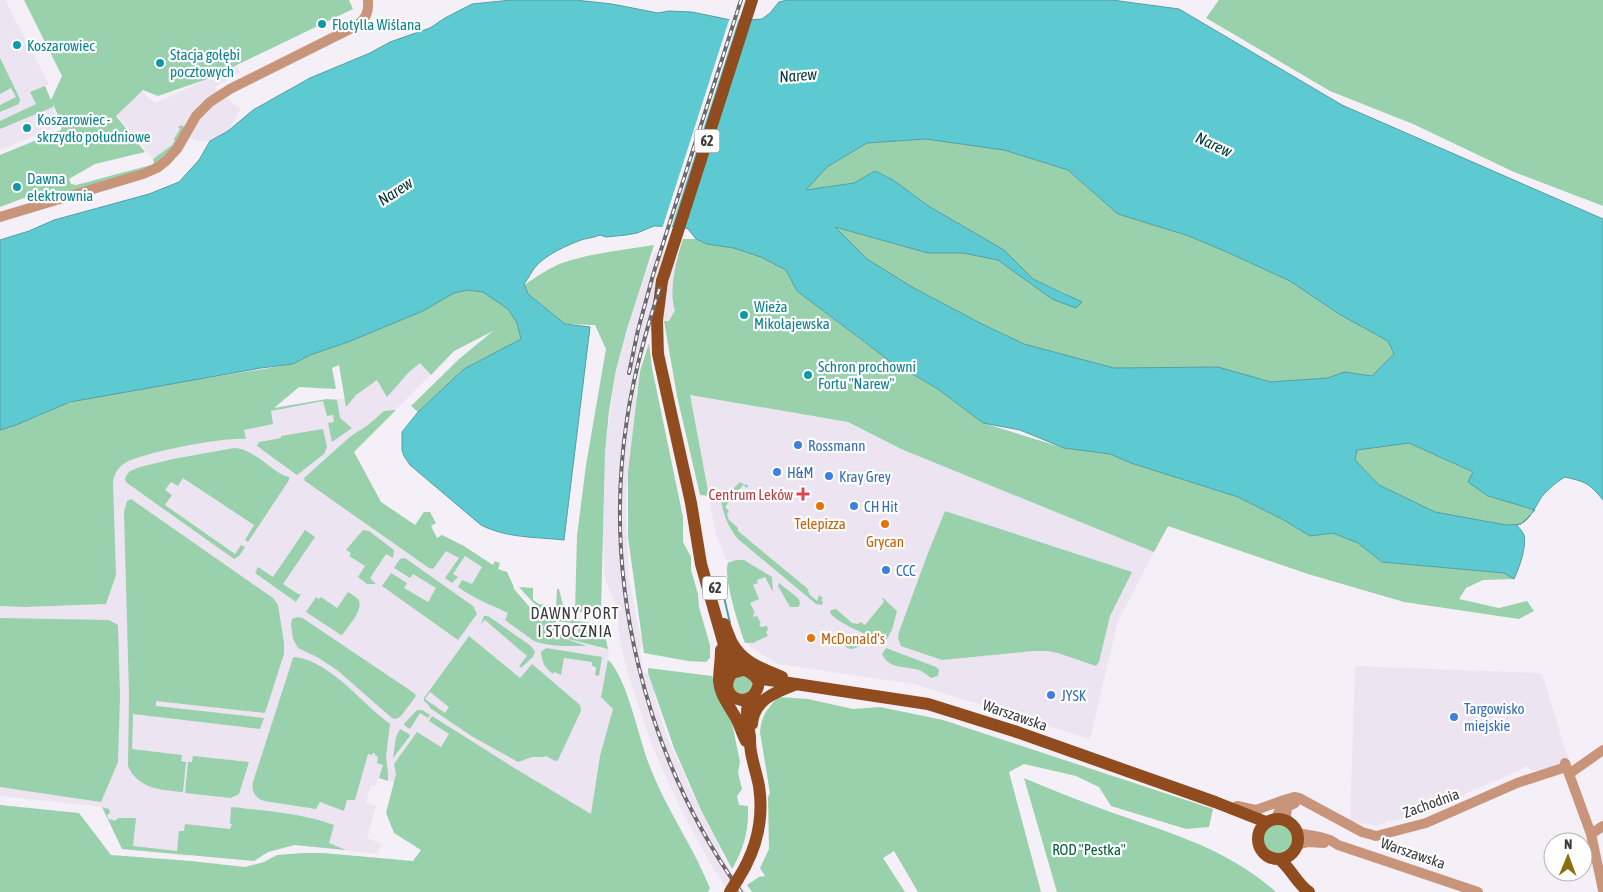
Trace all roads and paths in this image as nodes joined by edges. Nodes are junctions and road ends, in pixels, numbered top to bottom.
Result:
1 (368, 0) edge
2 (752, 0) edge
3 (0, 217) edge
4 (691, 503) junction
5 (722, 619) junction
6 (720, 635) junction
7 (743, 670) junction
8 (730, 675) junction
9 (798, 683) junction
10 (750, 691) junction
11 (749, 745) junction
12 (1603, 750) edge
13 (1566, 768) junction
14 (1284, 800) junction
15 (1215, 802) junction
16 (1307, 803) junction
17 (1277, 821) junction
18 (1590, 832) edge
19 (1258, 833) junction
20 (1296, 843) junction
21 (1593, 843) edge
22 (1279, 859) junction
23 (1603, 890) edge
24 (730, 892) edge
25 (1308, 892) edge
26 (1478, 892) edge

1 - 3 street
2 - 4 main road, 62, bridge
4 - 5 main road, 62
4 - 6 main road, 62
5 - 7 main road, 62
5 - 9 main road
6 - 8 main road, 62
6 - 11 main road, 62
7 - 8 main road
7 - 10 main road, 62
8 - 10 main road, 62
9 - 10 main road, Warszawska
9 - 11 main road
9 - 15 main road, Warszawska
10 - 11 main road, 62
11 - 24 main road, 62, bridge
12 - 13 street, Zachodnia
13 - 16 street, Zachodnia
13 - 18 street
14 - 15 street, Zachodnia
14 - 16 street, Zachodnia
14 - 17 street
15 - 17 main road, Warszawska
15 - 19 main road, Warszawska
16 - 17 street
17 - 19 main road
17 - 20 main road
19 - 22 main road
20 - 22 main road
20 - 25 main road
20 - 26 street, Warszawska
21 - 23 street
22 - 25 main road

